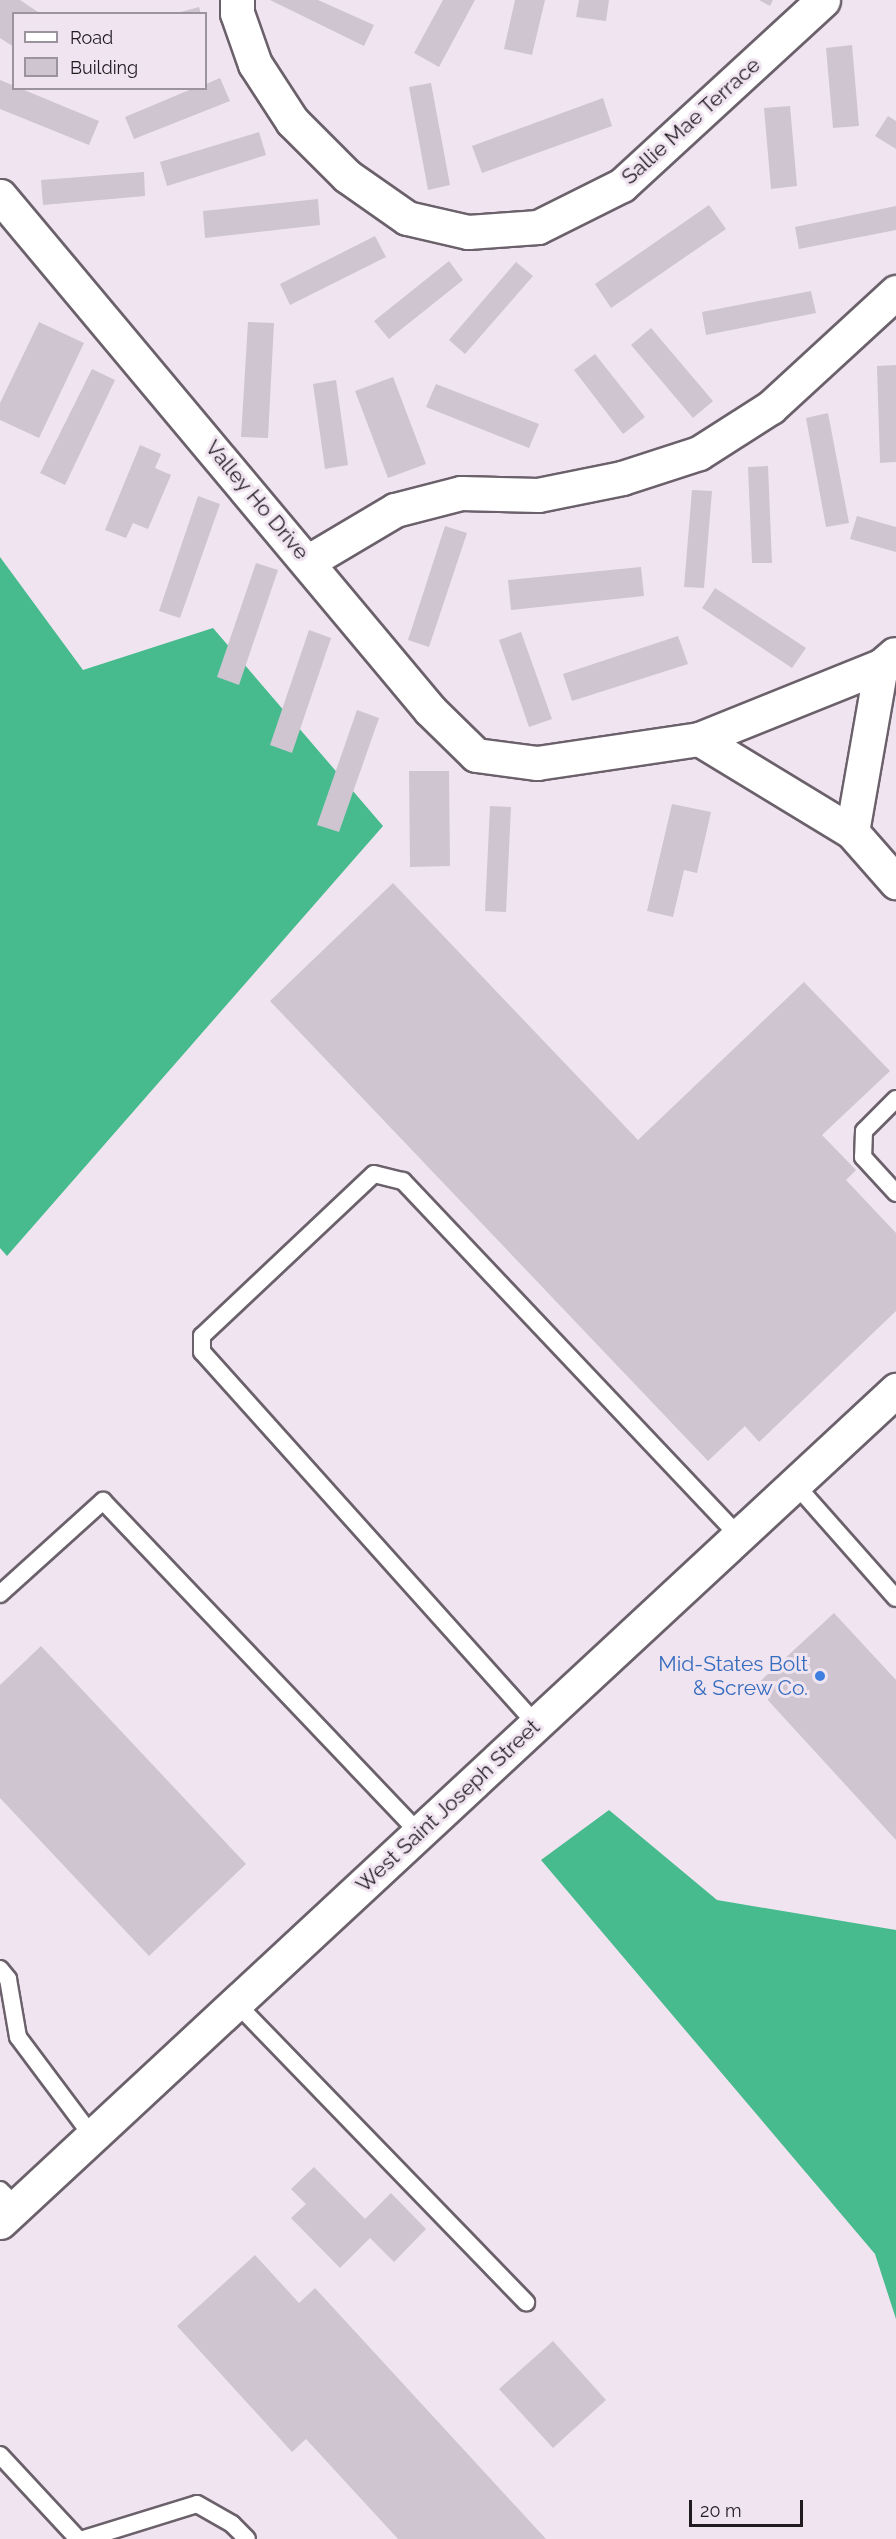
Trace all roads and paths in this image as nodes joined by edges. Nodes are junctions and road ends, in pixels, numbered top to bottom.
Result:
1 (237, 0) edge
2 (824, 0) edge
3 (0, 196) edge
4 (896, 292) edge
5 (309, 561) junction
6 (888, 659) edge
7 (699, 739) junction
8 (852, 832) junction
9 (896, 882) edge
10 (896, 1099) edge
11 (896, 1193) edge
12 (896, 1390) edge
13 (795, 1484) junction
14 (739, 1536) junction
15 (0, 1594) edge
16 (896, 1598) edge
17 (536, 1724) junction
18 (419, 1833) junction
19 (0, 1970) edge
20 (236, 2003) junction
21 (92, 2136) junction
22 (6, 2206) edge
23 (526, 2302) dead end
24 (0, 2455) edge
25 (78, 2539) edge
26 (84, 2539) edge
27 (247, 2539) edge

1 - 2 street, Sallie Mae Terrace
3 - 5 street, Valley Ho Drive
4 - 5 street
5 - 7 street, Valley Ho Drive
6 - 7 street, Valley Ho Drive
6 - 8 street
7 - 8 street
8 - 9 street
10 - 11 lane
12 - 13 street, West Saint Joseph Street
13 - 14 street, West Saint Joseph Street
13 - 16 lane
14 - 17 street, West Saint Joseph Street
14 - 17 lane
15 - 18 lane
17 - 18 street, West Saint Joseph Street
18 - 20 street, West Saint Joseph Street
19 - 21 lane
20 - 21 street, West Saint Joseph Street
20 - 23 lane
21 - 22 street, West Saint Joseph Street
24 - 25 lane
26 - 27 lane

